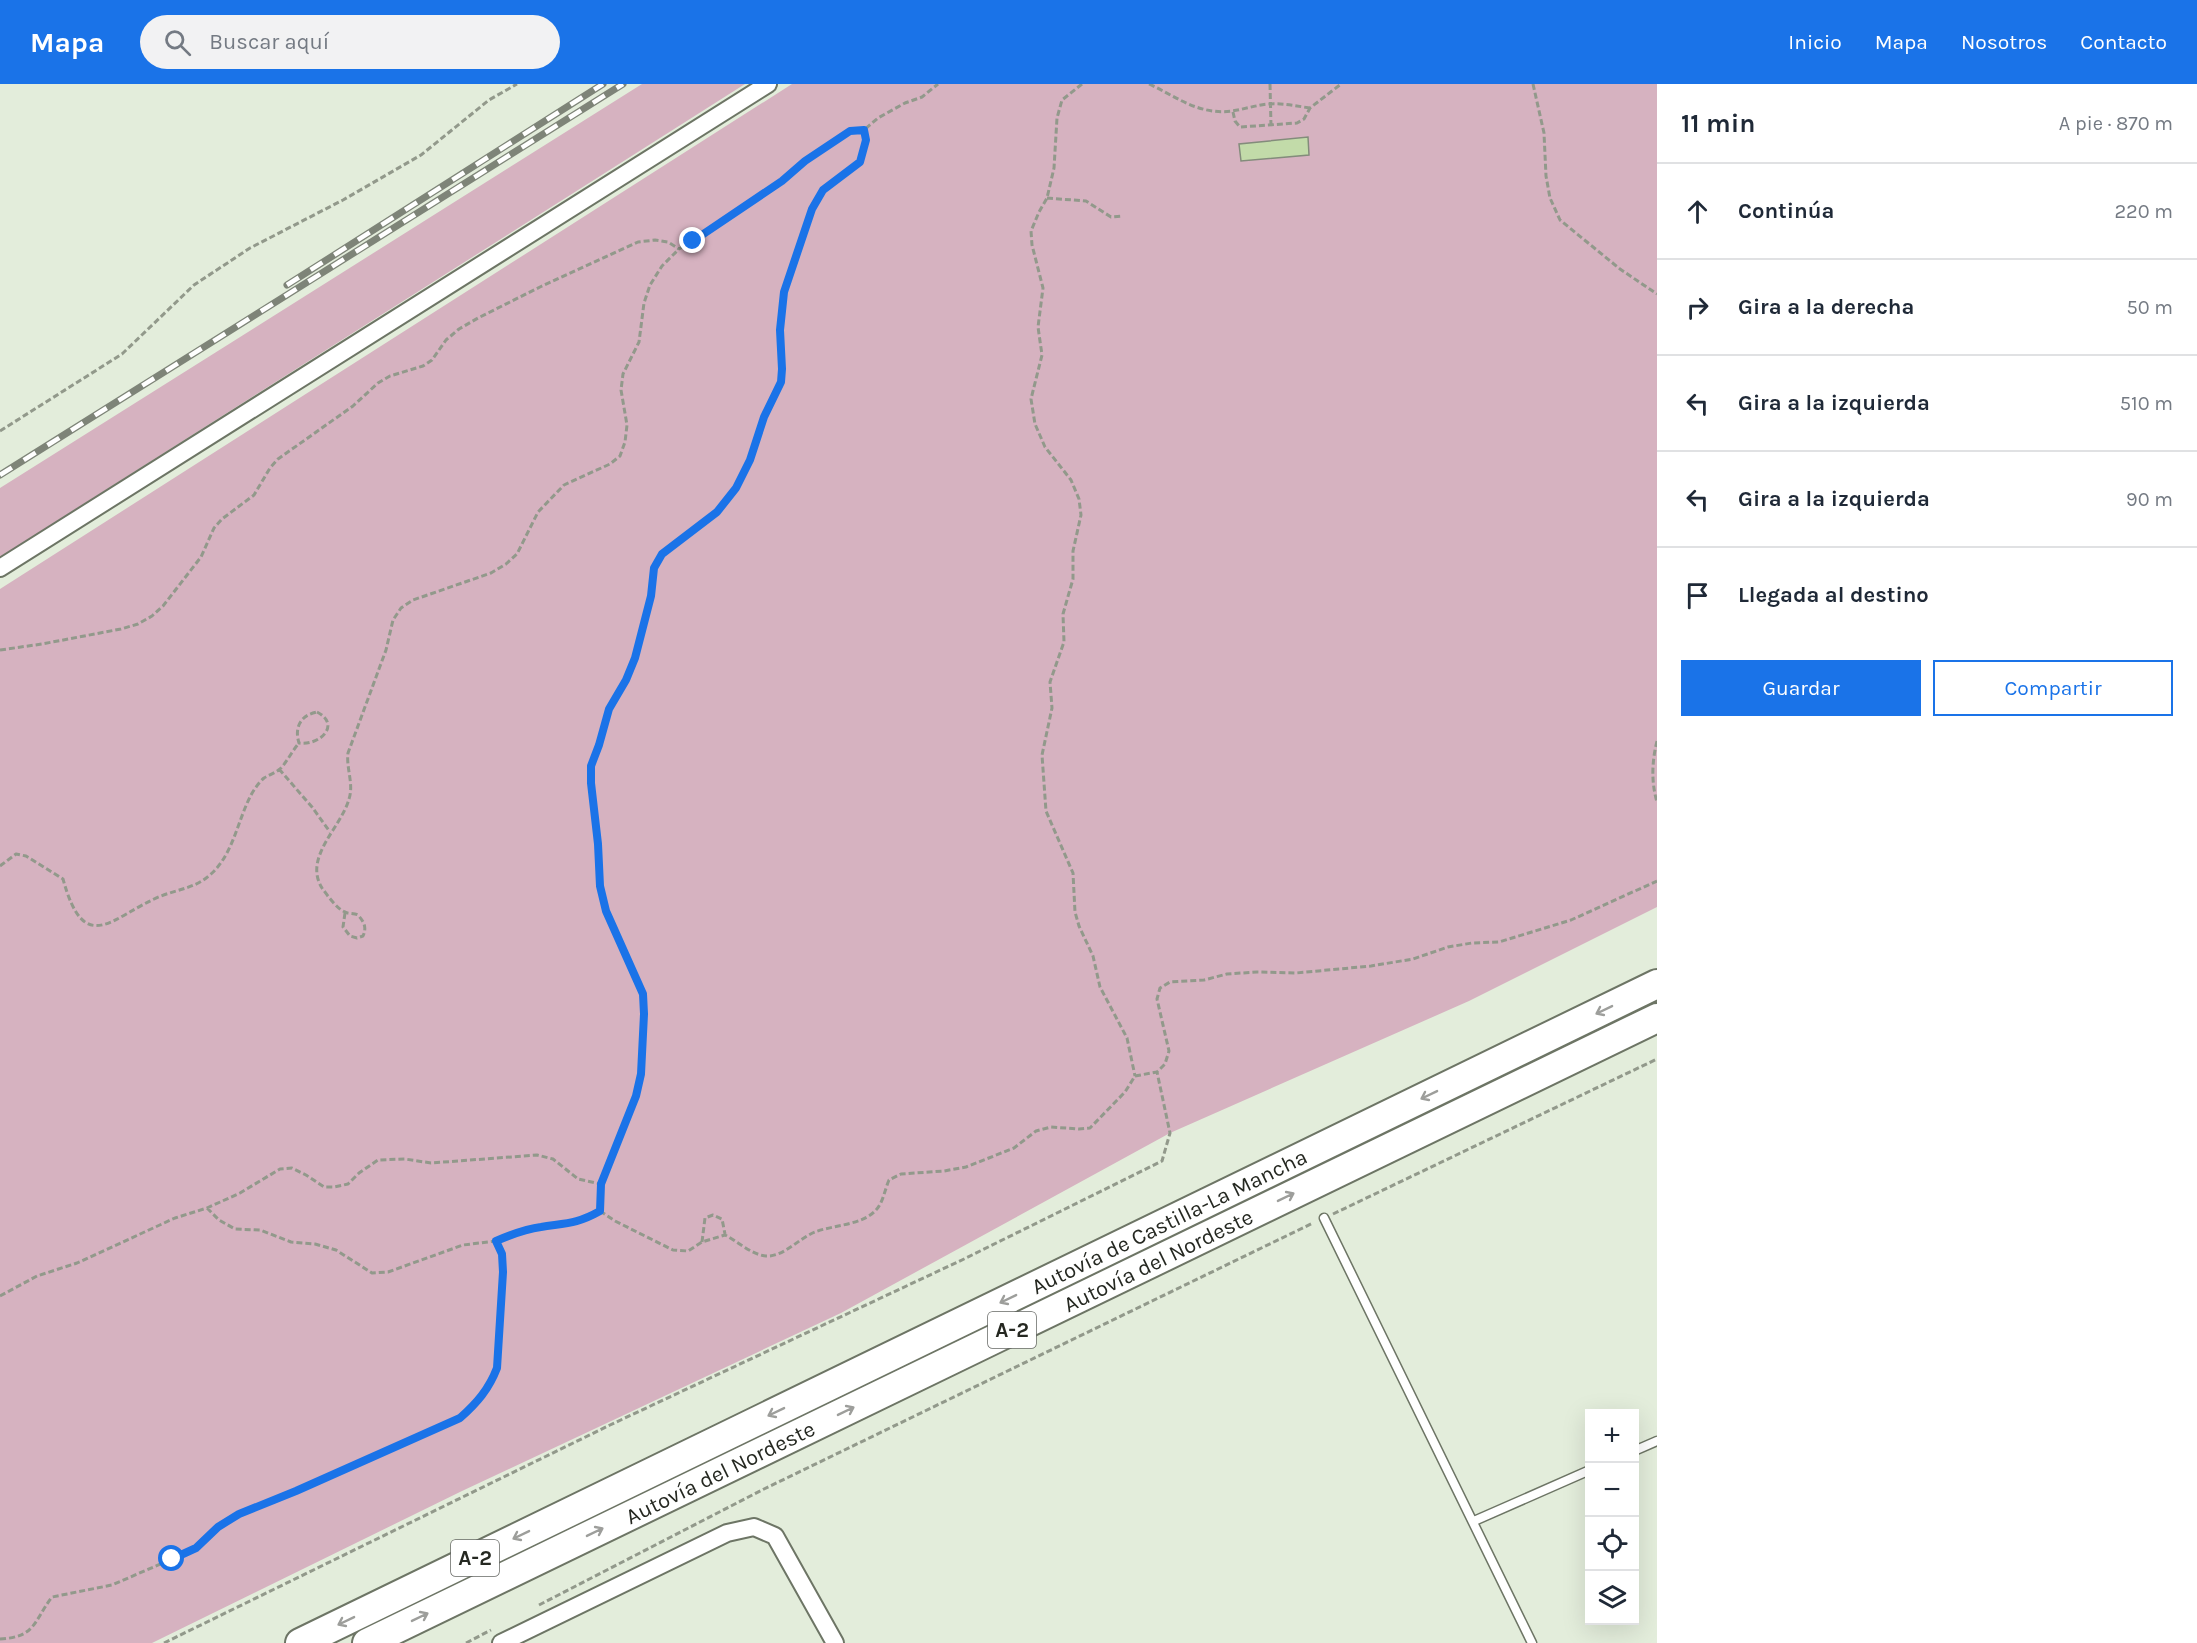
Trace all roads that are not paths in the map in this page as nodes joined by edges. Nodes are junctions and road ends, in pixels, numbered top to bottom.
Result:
1 (768, 84) edge
2 (0, 568) edge
3 (1657, 984) edge
4 (1657, 1018) edge
5 (1324, 1218) road end
6 (1657, 1441) edge
7 (1639, 1449) edge
8 (1585, 1472) edge
9 (1474, 1521) junction
10 (499, 1635) edge
11 (300, 1643) edge
12 (367, 1643) edge
13 (835, 1643) edge
14 (1532, 1643) edge

1 - 2 street
3 -> 11 highway, Autovía de Castilla-La Mancha / A-2
12 -> 4 highway, Autovía del Nordeste / A-2
5 - 9 lane
6 - 7 lane
8 - 9 lane
9 - 14 lane
10 - 13 street

